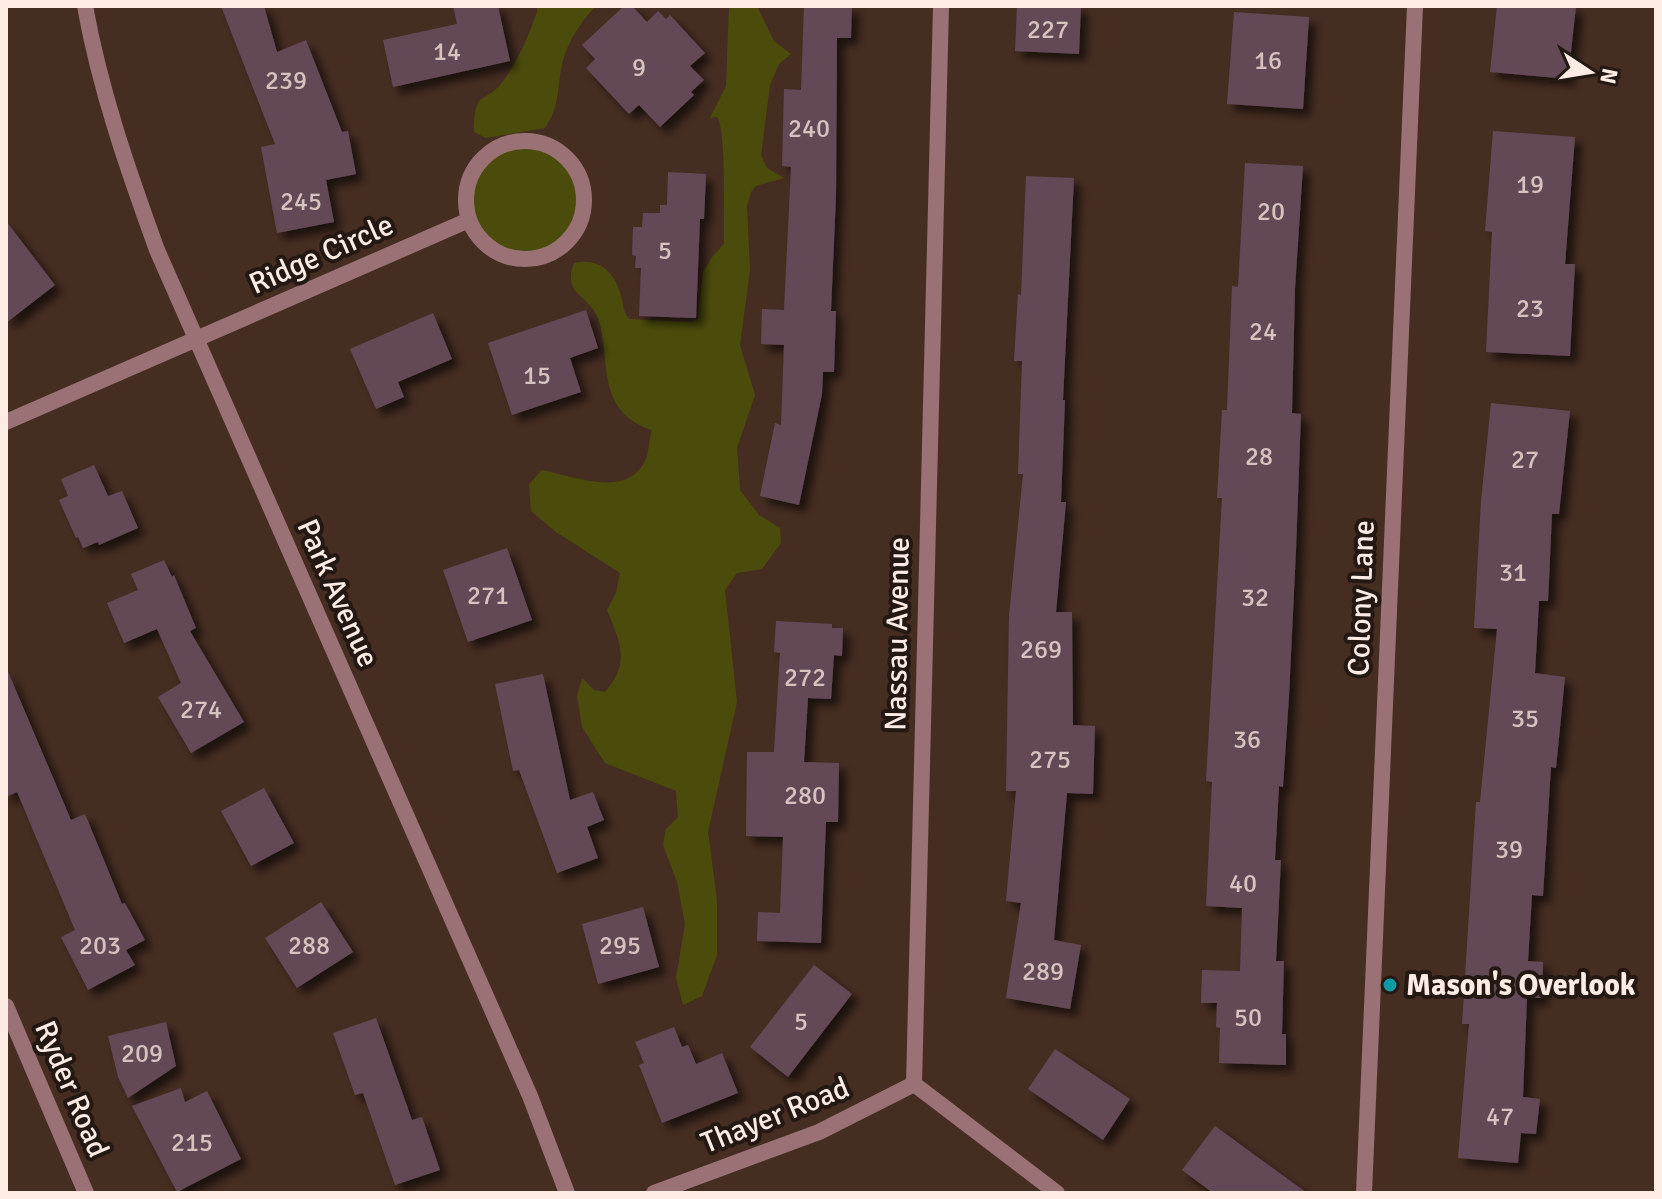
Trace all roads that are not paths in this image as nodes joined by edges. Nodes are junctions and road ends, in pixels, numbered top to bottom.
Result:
1 (85, 6) edge
2 (941, 6) edge
3 (1415, 6) edge
4 (469, 220) junction
5 (196, 339) junction
6 (6, 422) edge
7 (6, 1006) edge
8 (914, 1084) junction
9 (86, 1193) edge
10 (567, 1193) edge
11 (654, 1193) edge
12 (1057, 1193) edge
13 (1364, 1193) edge

1 - 5 street, Park Avenue
2 - 8 street, Nassau Avenue
3 - 13 street, Colony Lane
4 - 4 street
4 - 5 street, Ridge Circle
5 - 6 street, Ridge Circle
5 - 10 street, Park Avenue
7 - 9 street, Ryder Road
8 - 11 street, Thayer Road
8 - 12 street

